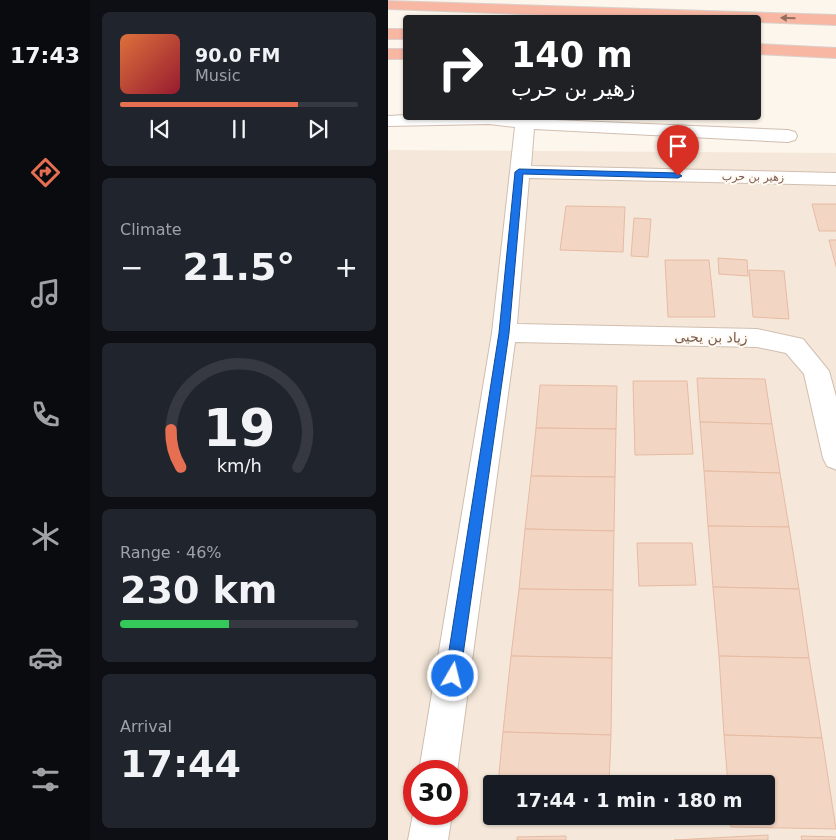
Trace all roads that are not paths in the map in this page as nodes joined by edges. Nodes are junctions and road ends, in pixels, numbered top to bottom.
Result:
1 (543, 0) edge
2 (388, 6) edge
3 (692, 15) edge
4 (715, 15) edge
5 (761, 17) edge
6 (836, 20) edge
7 (388, 34) edge
8 (403, 34) edge
9 (761, 49) edge
10 (836, 53) edge
11 (388, 54) edge
12 (403, 54) edge
13 (761, 63) edge
14 (836, 65) edge
15 (388, 120) edge
16 (403, 120) edge
17 (498, 120) edge
18 (525, 123) junction
19 (788, 136) dead end
20 (519, 172) junction
21 (836, 179) edge
22 (504, 333) junction
23 (836, 458) edge
24 (440, 760) edge
25 (430, 825) edge
26 (428, 840) edge

1 - 4 highway
2 - 3 highway
6 -> 5 highway
7 - 8 highway
9 - 10 highway
11 - 12 highway
13 - 14 highway
15 - 16 street
17 - 18 street
18 - 19 street
18 - 20 street
20 - 21 street, زهير بن حرب
20 - 22 street
22 - 23 street, زياد بن يحيى
22 - 24 street
25 - 26 street

